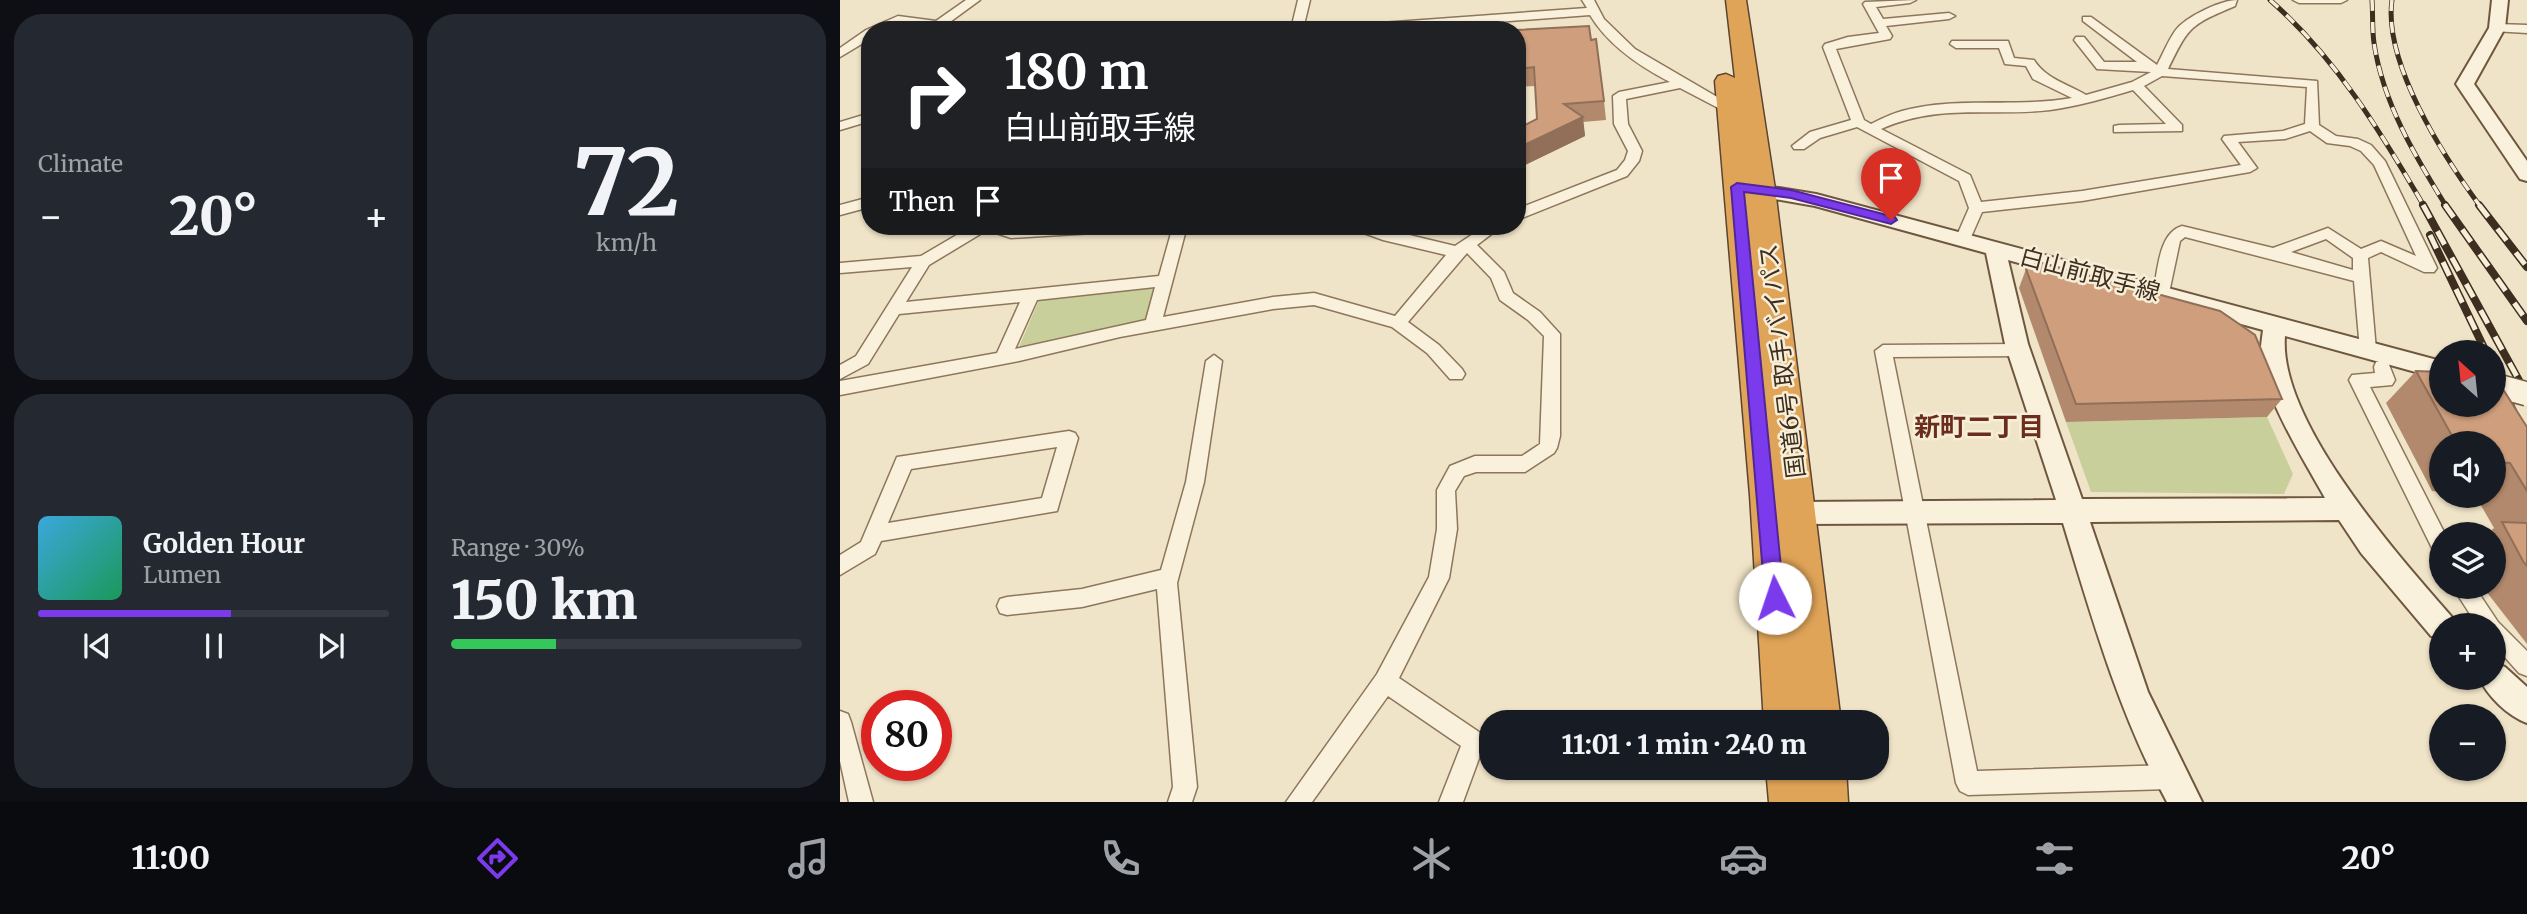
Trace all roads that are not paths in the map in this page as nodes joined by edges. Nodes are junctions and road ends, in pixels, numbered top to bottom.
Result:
1 (974, 0) edge
2 (1304, 0) edge
3 (1718, 0) edge
4 (1736, 0) edge
5 (1910, 0) edge
6 (2231, 0) edge
7 (2299, 0) edge
8 (2341, 0) edge
9 (2497, 3) edge
10 (1593, 10) edge
11 (1949, 16) dead end
12 (2087, 19) dead end
13 (896, 21) edge
14 (913, 21) edge
15 (944, 21) edge
16 (1299, 21) edge
17 (1459, 21) edge
18 (1522, 21) edge
19 (1879, 23) junction
20 (2497, 28) junction
21 (2527, 29) edge
22 (861, 39) edge
23 (2080, 40) dead end
24 (1956, 44) dead end
25 (840, 53) edge
26 (2155, 69) junction
27 (1684, 83) junction
28 (2136, 85) junction
29 (2084, 100) junction
30 (1729, 108) junction
31 (861, 120) edge
32 (1858, 122) junction
33 (840, 126) edge
34 (2312, 126) junction
35 (1872, 128) junction
36 (2119, 129) dead end
37 (1799, 146) dead end
38 (2527, 175) edge
39 (1750, 188) junction
40 (861, 204) edge
41 (1976, 208) junction
42 (840, 209) edge
43 (1526, 211) edge
44 (968, 235) edge
45 (1177, 235) edge
46 (1383, 235) edge
47 (1482, 235) edge
48 (1963, 240) junction
49 (1462, 248) junction
50 (1996, 249) junction
51 (2274, 253) junction
52 (2360, 256) junction
53 (924, 261) junction
54 (840, 268) edge
55 (2360, 277) junction
56 (1164, 281) junction
57 (2161, 293) junction
58 (1031, 295) junction
59 (894, 309) junction
60 (1398, 323) junction
61 (2275, 324) junction
62 (1153, 325) junction
63 (2019, 350) junction
64 (1003, 358) junction
65 (2375, 359) junction
66 (1214, 360) dead end
67 (2429, 368) edge
68 (1456, 374) dead end
69 (840, 377) edge
70 (2506, 388) edge
71 (2527, 394) edge
72 (2346, 509) junction
73 (2073, 511) junction
74 (1914, 512) junction
75 (1800, 513) junction
76 (2429, 522) edge
77 (874, 534) junction
78 (840, 566) edge
79 (1168, 577) junction
80 (1007, 606) dead end
81 (2431, 613) edge
82 (2506, 642) edge
83 (2527, 666) edge
84 (1385, 681) junction
85 (2506, 688) edge
86 (2527, 708) edge
87 (1783, 710) edge
88 (1820, 710) edge
89 (840, 722) edge
90 (2170, 777) junction
91 (1788, 780) edge
92 (1826, 780) edge
93 (861, 802) edge
94 (1180, 802) edge
95 (1298, 802) edge
96 (1451, 802) edge
97 (1790, 802) edge
98 (1827, 802) edge
99 (2185, 802) edge

1 - 15 street
2 - 16 street
3 - 30 highway, 国道6号 取手バイパス
4 - 39 highway, 国道6号 取手バイパス
5 - 19 street
6 - 26 street
7 - 8 street
9 - 20 street
10 - 17 street
10 - 18 street
10 - 27 street
11 - 19 street
12 - 26 street
13 - 14 street
19 - 32 street
20 - 21 street
20 - 38 street
22 - 25 street
23 - 26 street
24 - 29 street
26 - 28 street
26 - 34 street
27 - 30 street
27 - 43 street
28 - 29 street
28 - 36 street
29 - 35 street
30 - 39 highway, 国道6号 取手バイパス
31 - 33 street
32 - 35 street
32 - 37 street
34 - 41 street
34 - 52 street
35 - 41 street
39 - 48 street, 白山前取手線
39 - 75 highway, 国道6号 取手バイパス
39 - 87 highway, 国道6号 取手バイパス
40 - 42 street
41 - 48 street
44 - 53 street
45 - 56 street
46 - 49 street
47 - 49 street
48 - 50 street, 白山前取手線
49 - 60 street
49 - 84 street
50 - 57 street, 白山前取手線
50 - 63 street
51 - 52 street
51 - 55 street
51 - 57 street
52 - 55 street
53 - 54 street
53 - 59 street
55 - 65 street
56 - 58 street
56 - 62 street
57 - 61 street, 白山前取手線
58 - 59 street
58 - 64 street
59 - 69 street
60 - 62 street
60 - 68 street
61 - 65 street, 白山前取手線
61 - 72 street
62 - 64 street
63 - 73 street
63 - 74 street
64 - 69 street
65 - 67 street, 白山前取手線
65 - 76 street
66 - 79 street
70 - 71 street, bridge
72 - 73 street
72 - 81 street
73 - 74 street
73 - 90 street
74 - 75 street
74 - 90 street
75 - 88 highway, 国道6号 取手バイパス
77 - 77 street
77 - 78 street
79 - 80 street
79 - 94 street
82 - 83 street
84 - 95 street
84 - 96 street
85 - 86 street
89 - 93 street
90 - 99 street
91 - 97 highway
92 - 98 highway

